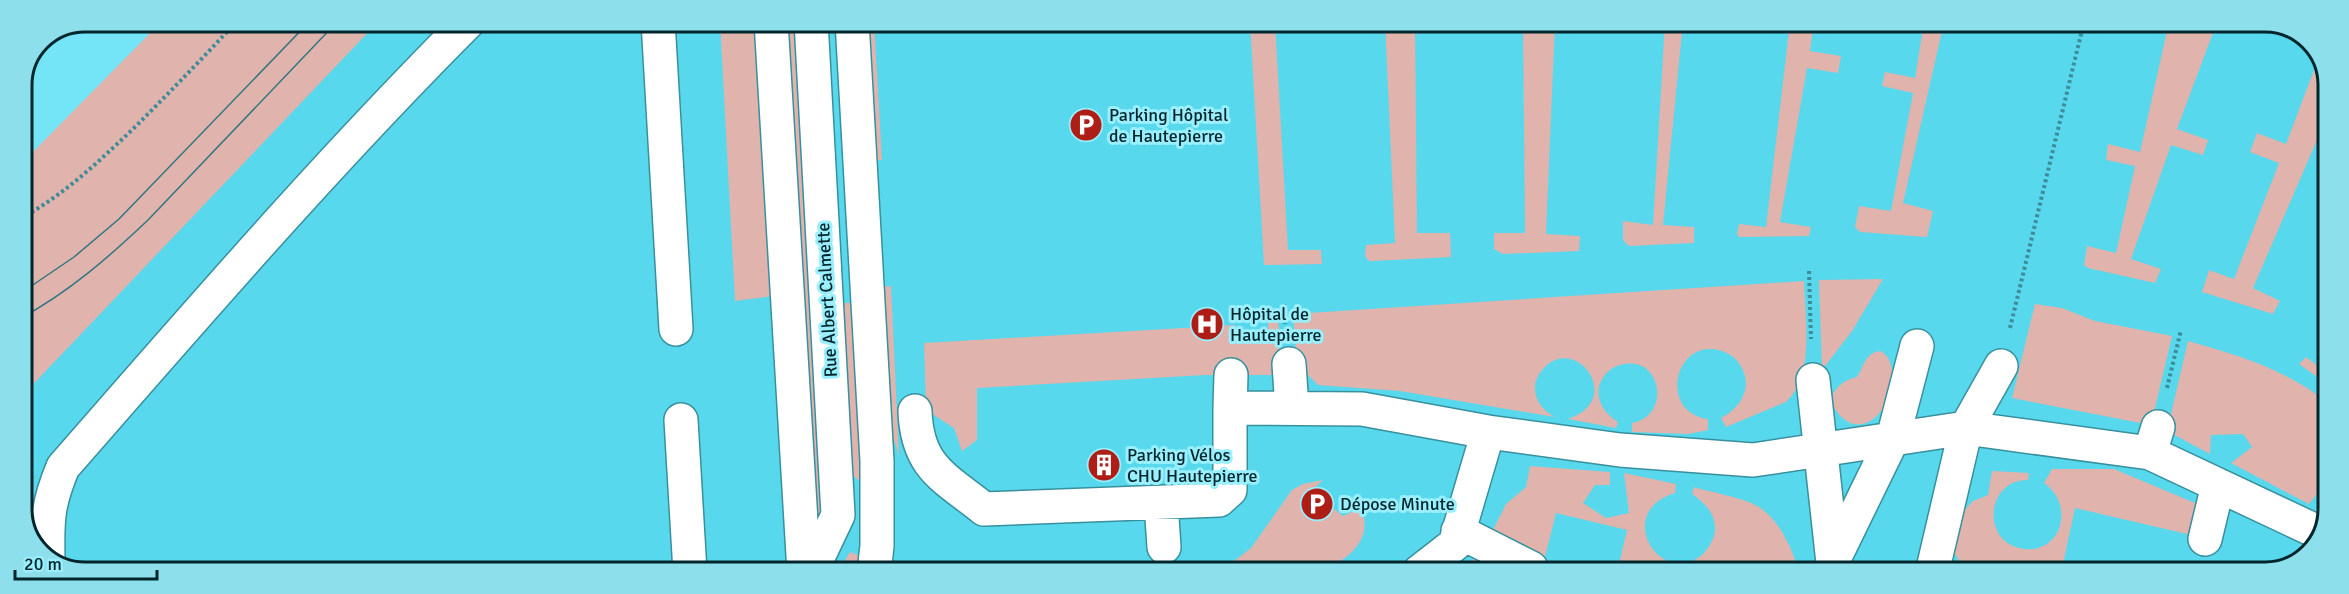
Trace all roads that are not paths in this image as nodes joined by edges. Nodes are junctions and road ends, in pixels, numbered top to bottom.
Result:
1 (458, 32) edge
2 (659, 32) edge
3 (772, 32) edge
4 (812, 32) edge
5 (853, 32) edge
6 (865, 230) junction
7 (824, 234) junction
8 (676, 329) dead end
9 (1917, 346) dead end
10 (1289, 364) dead end
11 (2001, 366) road end
12 (1231, 375) dead end
13 (1813, 380) road end
14 (1230, 408) junction
15 (1292, 408) junction
16 (915, 411) dead end
17 (681, 420) dead end
18 (1966, 428) junction
19 (1488, 432) junction
20 (1893, 438) junction
21 (1819, 450) junction
22 (2218, 485) junction
23 (1161, 502) junction
24 (2313, 530) edge
25 (1458, 531) junction
26 (2205, 539) dead end
27 (48, 547) edge
28 (1164, 547) dead end
29 (689, 562) edge
30 (803, 562) edge
31 (816, 562) edge
32 (875, 562) edge
33 (1437, 562) edge
34 (1519, 562) edge
35 (1832, 562) edge
36 (1835, 562) edge
37 (1935, 562) edge

1 - 27 street
2 - 8 street
3 - 30 street
4 - 7 street, Rue Albert Calmette
5 - 6 street
6 - 7 street
6 - 32 street
7 - 31 street, Rue Albert Calmette
9 - 20 street
10 - 15 street
11 - 18 street
12 - 14 street
13 - 21 street
14 - 15 street
14 - 23 street
15 - 19 street
16 - 23 street
17 - 29 street
18 - 20 street
18 - 22 street
18 - 37 street
19 - 21 street
19 - 25 street
20 - 21 street
20 - 36 street
21 - 35 street
22 - 24 street
22 - 26 street
23 - 28 street
25 - 33 street
25 - 34 street

